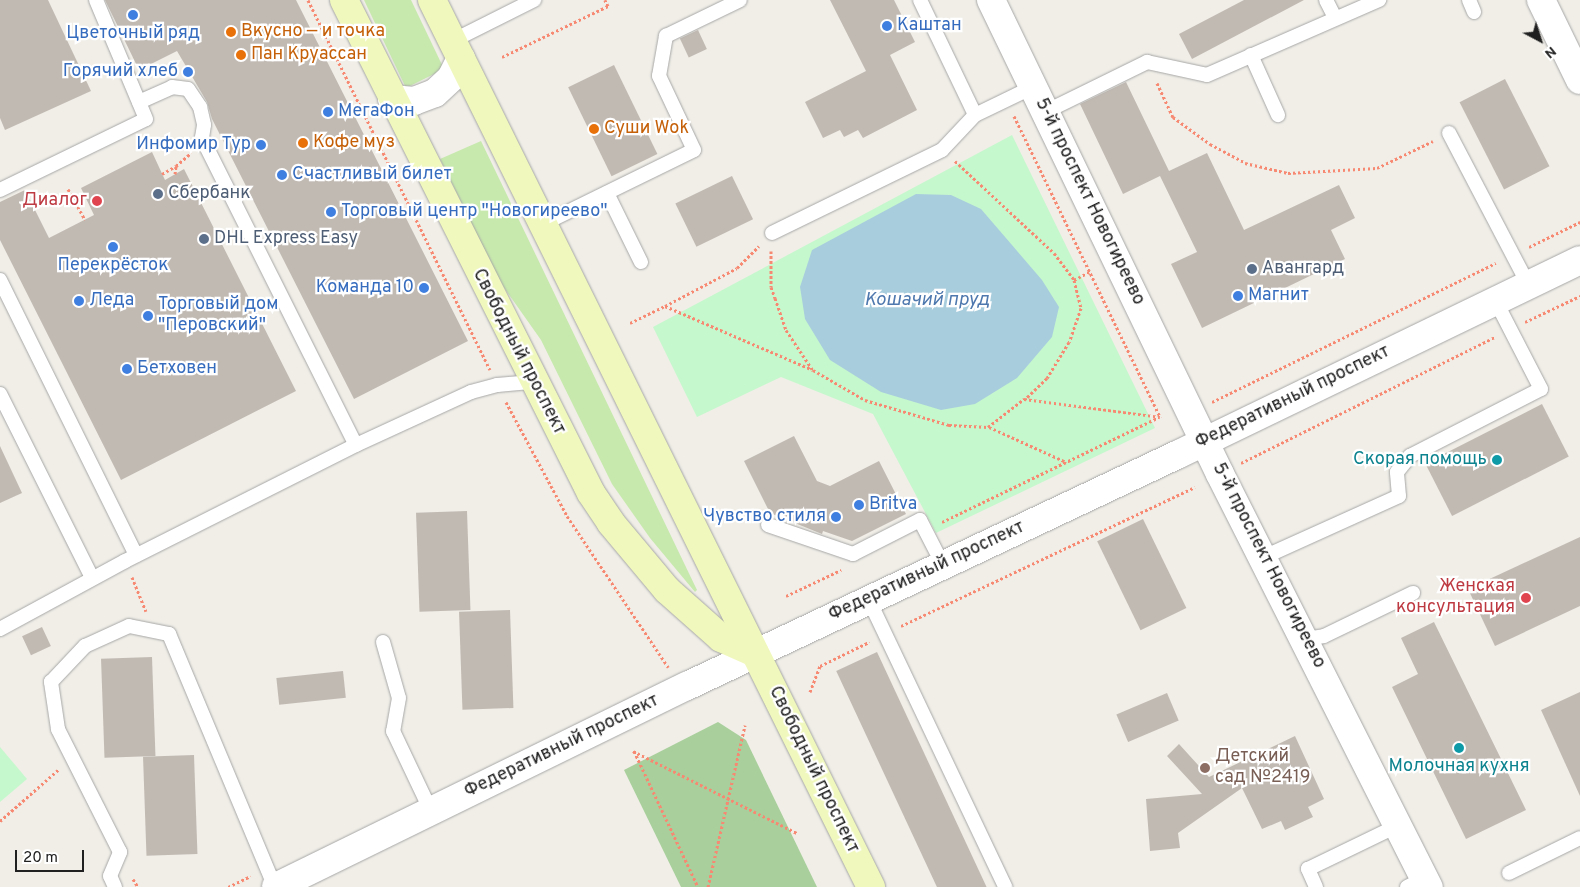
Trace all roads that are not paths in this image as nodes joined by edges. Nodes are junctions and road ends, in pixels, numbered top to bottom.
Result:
1 (96, 0) edge
2 (344, 0) edge
3 (432, 0) edge
4 (534, 0) edge
5 (740, 0) edge
6 (920, 0) edge
7 (991, 0) edge
8 (1326, 0) edge
9 (1379, 0) edge
10 (1541, 0) edge
11 (1335, 18) junction
12 (456, 49) junction
13 (1251, 55) junction
14 (1580, 80) edge
15 (1033, 87) junction
16 (392, 99) junction
17 (139, 102) junction
18 (1045, 112) junction
19 (1278, 114) dead end
20 (975, 115) junction
21 (1449, 133) road end
22 (0, 190) edge
23 (607, 193) junction
24 (543, 224) junction
25 (772, 233) road end
26 (1580, 260) edge
27 (641, 262) dead end
28 (0, 280) edge
29 (1528, 284) junction
30 (1495, 300) junction
31 (533, 382) junction
32 (0, 394) edge
33 (1204, 442) junction
34 (356, 445) junction
35 (768, 525) dead end
36 (1264, 557) junction
37 (131, 558) junction
38 (943, 565) junction
39 (92, 578) junction
40 (1413, 593) dead end
41 (868, 600) junction
42 (0, 629) edge
43 (1306, 639) junction
44 (383, 642) dead end
45 (755, 653) junction
46 (431, 811) junction
47 (1399, 825) junction
48 (1580, 838) edge
49 (1509, 873) dead end
50 (1420, 884) edge
51 (116, 887) edge
52 (275, 887) edge
53 (871, 887) edge
54 (1005, 887) edge
55 (1316, 887) edge

1 - 17 lane
2 - 16 main road, Свободный проспект
3 - 12 main road, Свободный проспект
4 - 12 lane
5 - 23 lane
6 - 20 lane
7 - 15 street, 5-й проспект Новогиреево
8 - 11 lane
9 - 11 lane
10 - 14 street
11 - 13 lane
12 - 16 street
12 - 24 main road, Свободный проспект
13 - 18 lane
13 - 19 lane
15 - 18 street, 5-й проспект Новогиреево
15 - 20 lane
16 - 31 main road, Свободный проспект
17 - 22 lane
17 - 34 lane
18 - 33 street, 5-й проспект Новогиреево
20 - 25 lane
21 - 29 lane
23 - 24 lane
23 - 27 lane
24 - 45 main road, Свободный проспект
26 - 29 street, Федеративный проспект
28 - 37 lane
29 - 30 street, Федеративный проспект
30 - 33 street, Федеративный проспект
30 - 36 lane
31 - 34 lane
31 - 45 main road, Свободный проспект
32 - 39 lane
33 - 36 street, 5-й проспект Новогиреево
33 - 38 street, Федеративный проспект
34 - 37 lane
35 - 38 lane
36 - 43 street, 5-й проспект Новогиреево
37 - 39 lane
38 - 41 street, Федеративный проспект
39 - 42 lane
40 - 43 lane
41 - 45 street, Федеративный проспект
41 - 54 lane
43 - 47 street, 5-й проспект Новогиреево
44 - 46 lane
45 - 46 street, Федеративный проспект
45 - 53 main road, Свободный проспект
46 - 52 street, Федеративный проспект
47 - 50 street, 5-й проспект Новогиреево
47 - 55 lane
48 - 49 lane
51 - 52 lane

